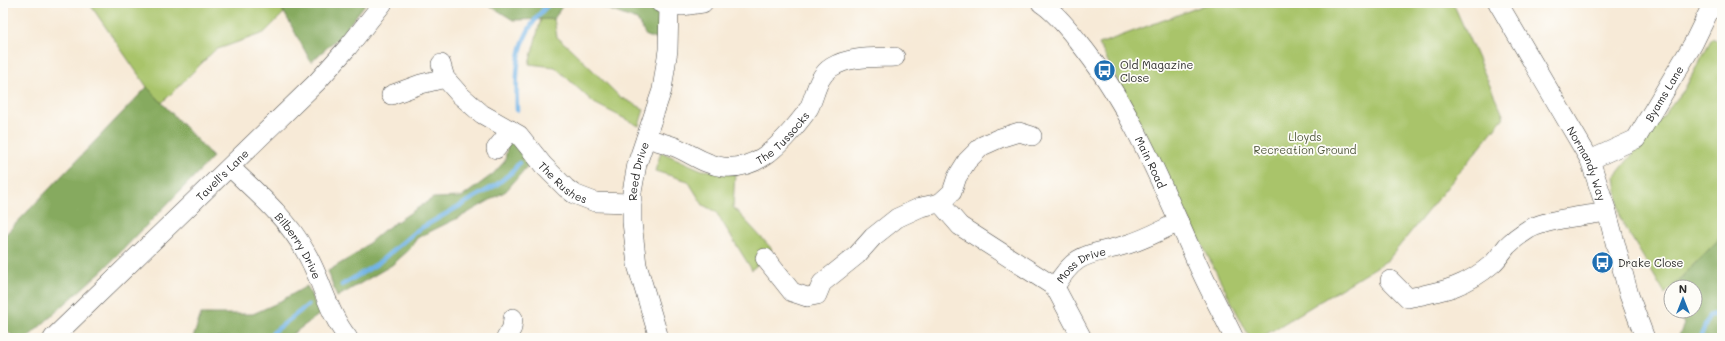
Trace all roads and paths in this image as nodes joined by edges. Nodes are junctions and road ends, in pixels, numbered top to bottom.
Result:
1 (383, 3) edge
2 (704, 3) edge
3 (1042, 3) edge
4 (1498, 3) edge
5 (1713, 3) edge
6 (664, 4) edge
7 (895, 57) dead end
8 (391, 95) dead end
9 (511, 130) junction
10 (1032, 136) dead end
11 (646, 138) junction
12 (496, 149) dead end
13 (1590, 160) junction
14 (230, 166) junction
15 (632, 203) junction
16 (940, 203) junction
17 (1607, 212) junction
18 (1179, 222) junction
19 (765, 258) dead end
20 (1390, 280) dead end
21 (1055, 287) junction
22 (513, 318) dead end
23 (65, 334) edge
24 (348, 338) edge
25 (506, 338) edge
26 (659, 338) edge
27 (1082, 338) edge
28 (1234, 338) edge
29 (1645, 338) edge

1 - 14 street, Tavell's Lane
2 - 6 street
3 - 18 street, Main Road
4 - 13 street, Normandy Way
5 - 13 street, Byams Lane
6 - 11 street, Reed Drive
7 - 11 street, The Tussocks
8 - 9 street, The Rushes
9 - 12 street
9 - 15 street, The Rushes
10 - 16 street
11 - 15 street, Reed Drive
13 - 17 street, Normandy Way
14 - 23 street, Tavell's Lane
14 - 24 street, Bilberry Drive
15 - 26 street, Reed Drive
16 - 19 street
16 - 21 street, Moss Drive
17 - 20 street
17 - 29 street, Normandy Way
18 - 21 street, Moss Drive
18 - 28 street, Main Road
21 - 27 street
22 - 25 street

